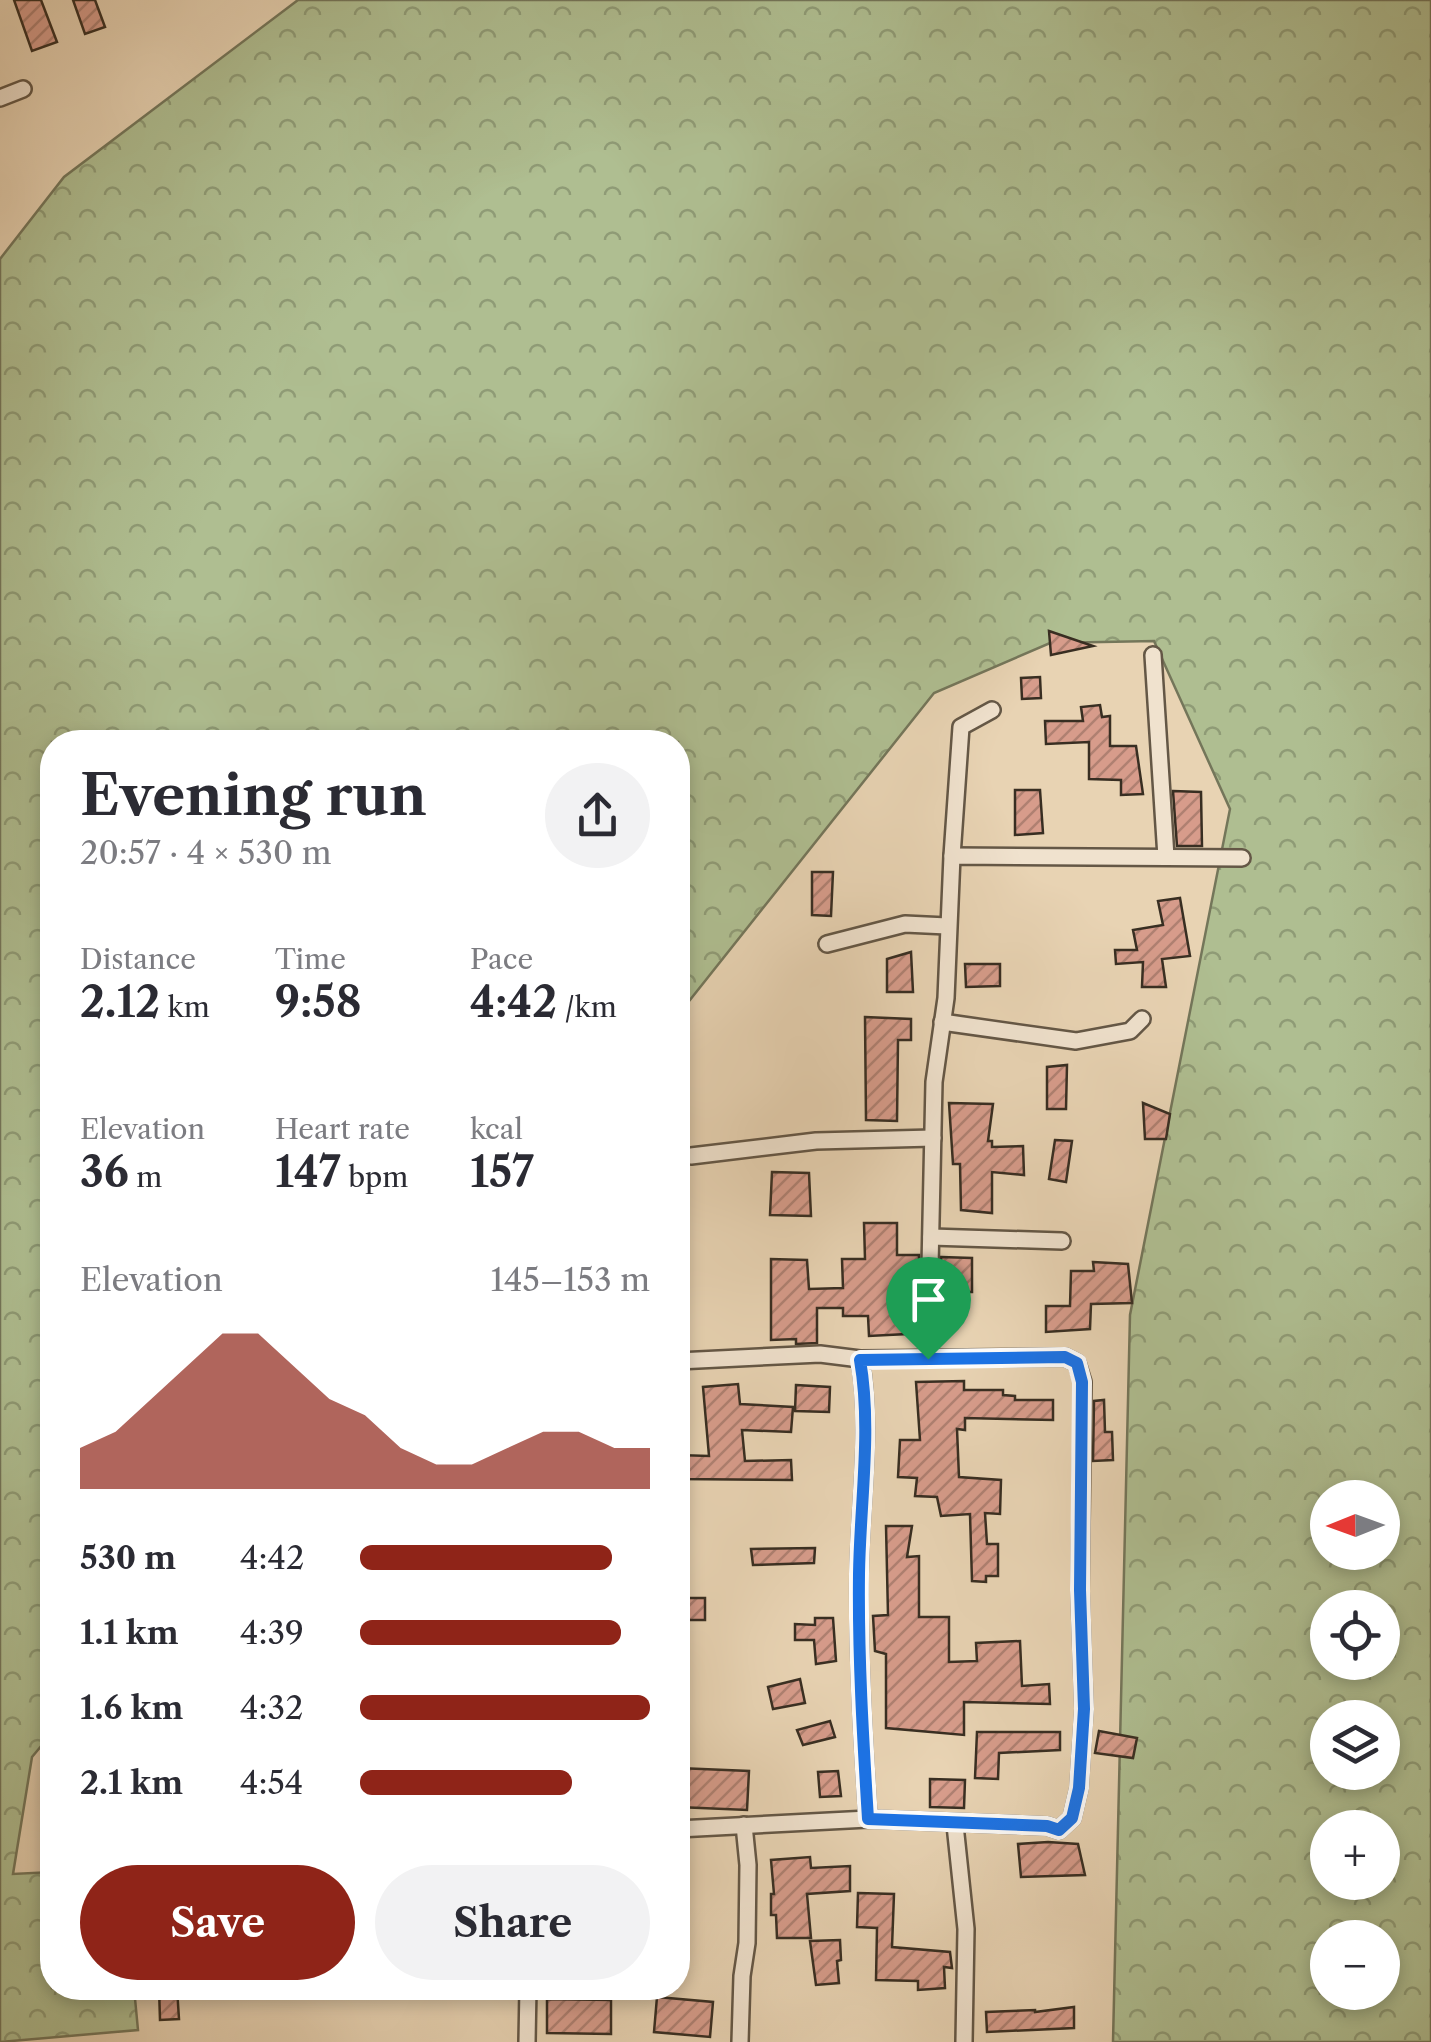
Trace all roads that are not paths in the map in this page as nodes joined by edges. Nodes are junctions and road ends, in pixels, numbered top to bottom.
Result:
1 (23, 90) dead end
2 (0, 98) edge
3 (1153, 655) dead end
4 (992, 710) dead end
5 (952, 856) junction
6 (1166, 857) junction
7 (1242, 858) dead end
8 (948, 926) junction
9 (827, 944) dead end
10 (1142, 1019) dead end
11 (942, 1022) junction
12 (933, 1138) junction
13 (691, 1156) dead end
14 (931, 1237) junction
15 (1062, 1241) dead end
16 (928, 1359) junction
17 (690, 1360) edge
18 (860, 1360) junction
19 (868, 1819) junction
20 (955, 1825) junction
21 (744, 1826) junction
22 (690, 1829) edge
23 (528, 2000) edge
24 (528, 2042) edge
25 (740, 2042) edge
26 (964, 2042) edge

1 - 2 street
3 - 6 street
4 - 5 street
5 - 6 street
5 - 8 street
6 - 7 street
8 - 9 street
8 - 11 street
10 - 11 street
11 - 12 street
12 - 13 street
12 - 14 street
14 - 15 street
14 - 16 street
16 - 18 street
16 - 20 street
17 - 18 street
18 - 19 street
19 - 20 street
19 - 21 street
20 - 26 street
21 - 22 street
21 - 25 street
23 - 24 street

